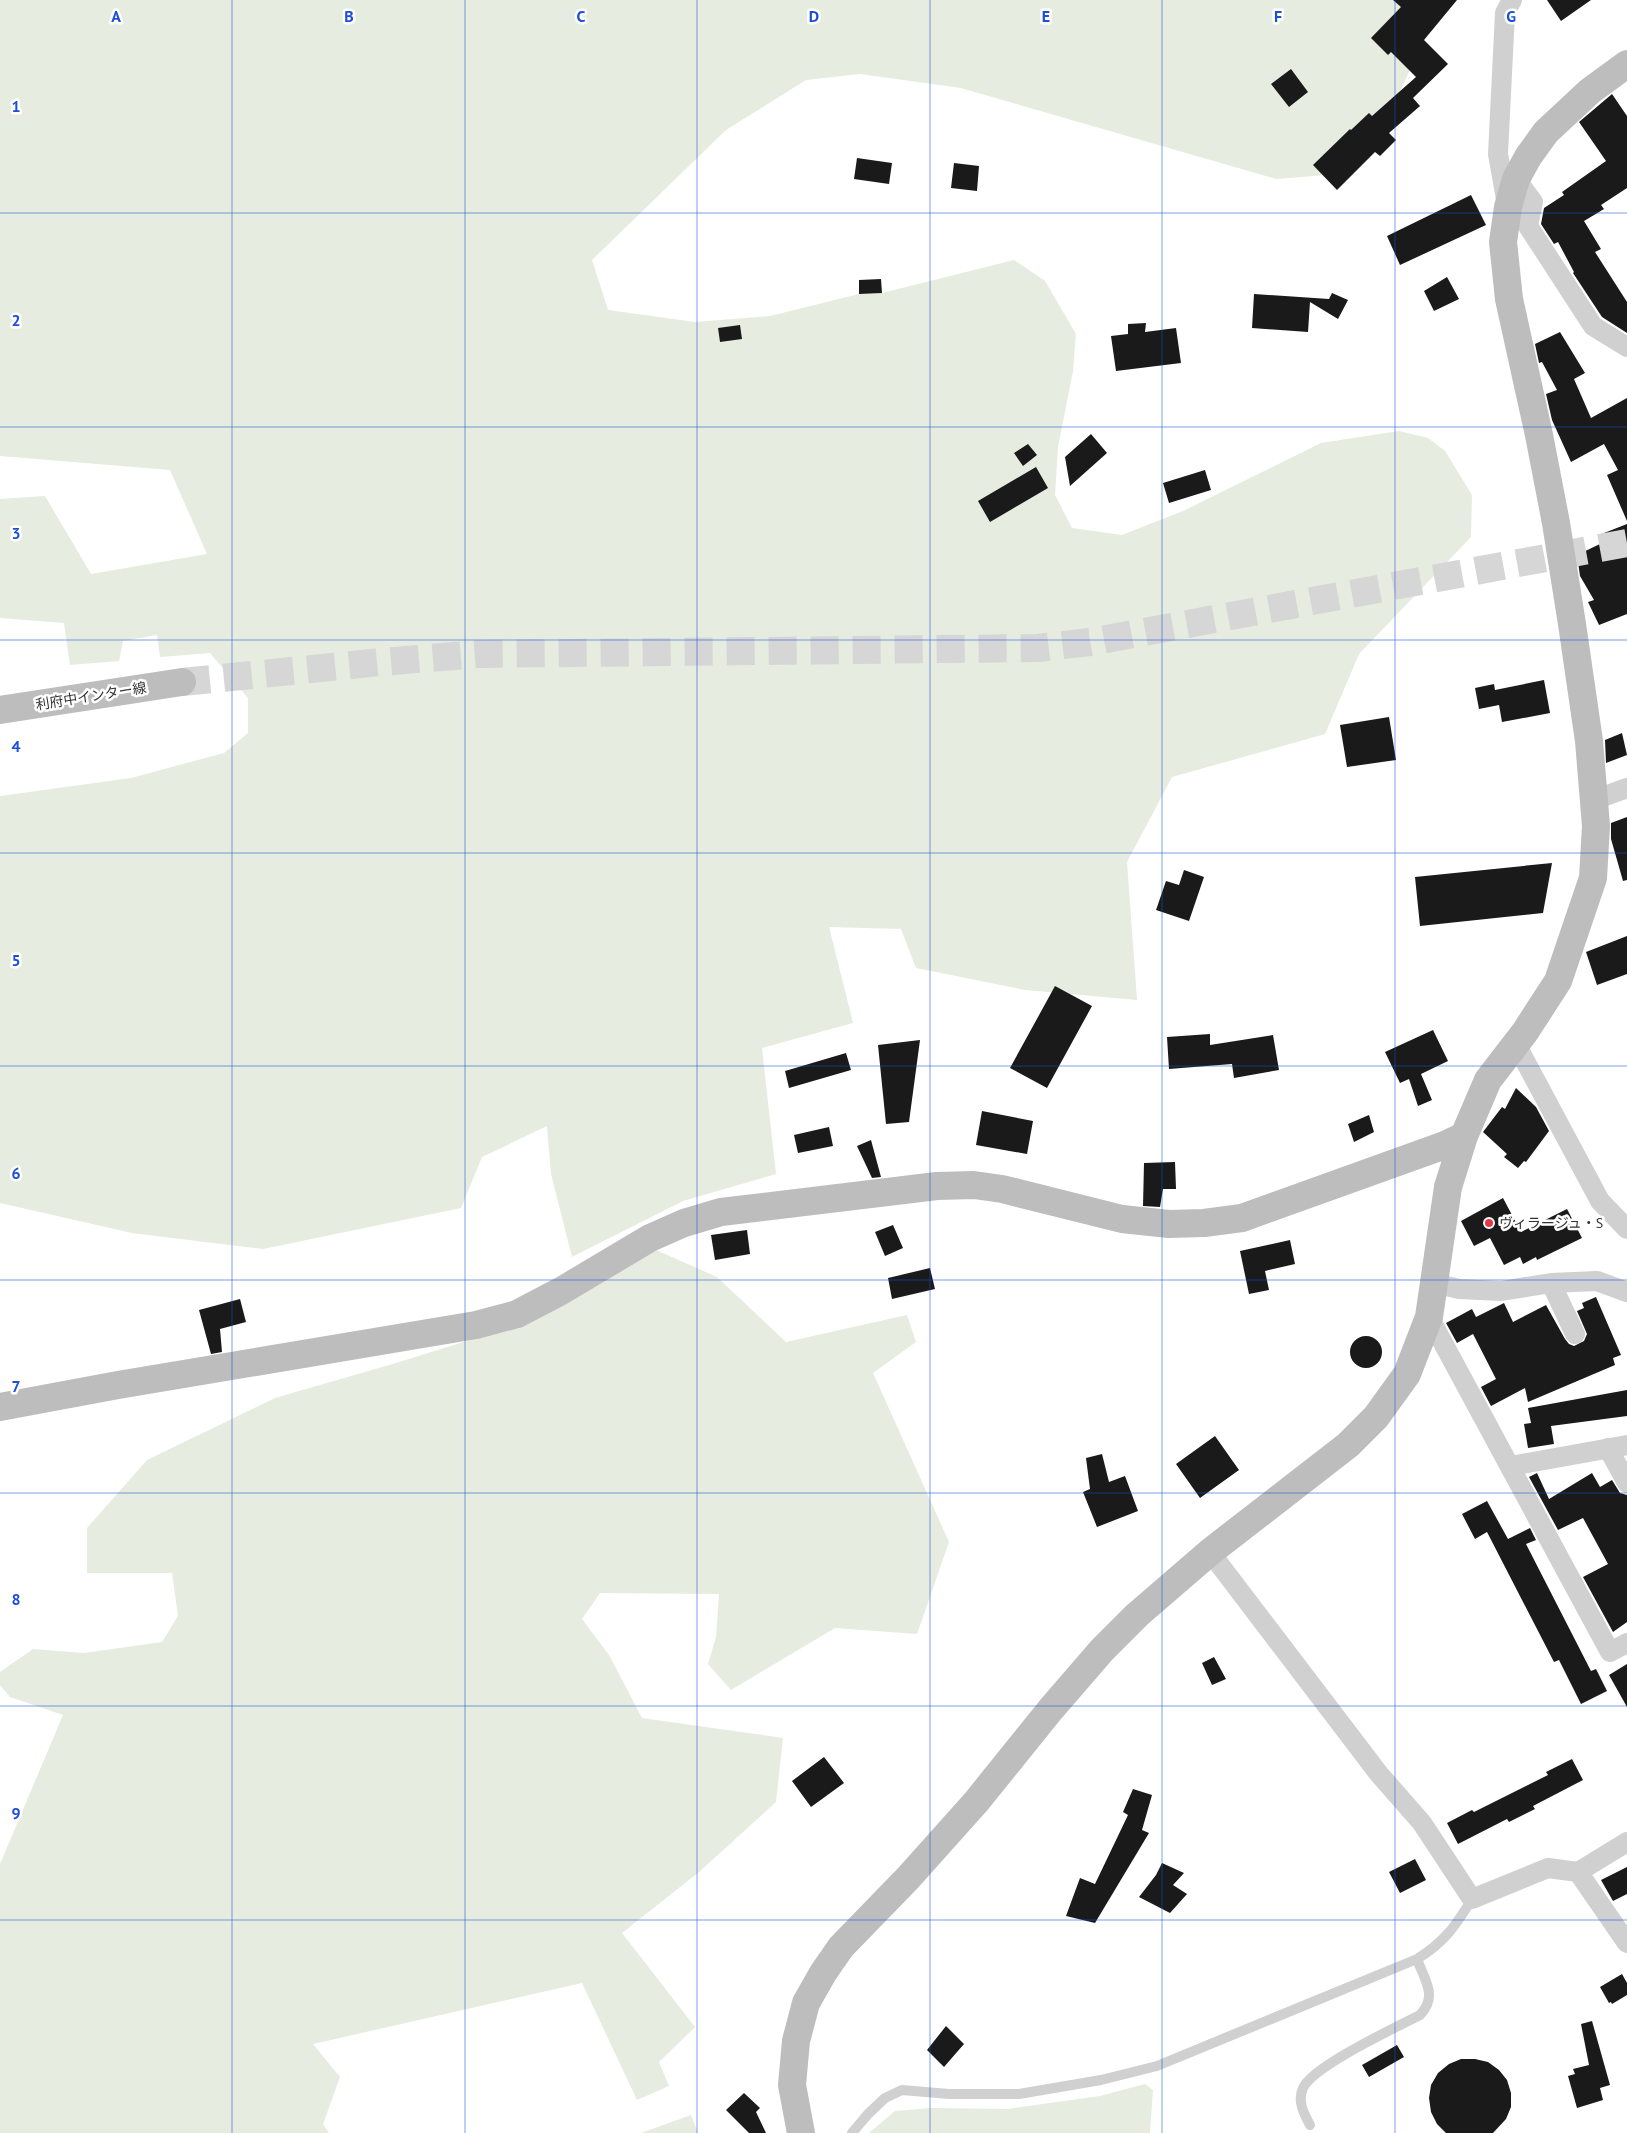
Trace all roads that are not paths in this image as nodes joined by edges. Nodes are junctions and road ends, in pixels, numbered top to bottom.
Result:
1 (1512, 0) edge
2 (1627, 64) edge
3 (1516, 180) junction
4 (1508, 207) junction
5 (1627, 347) edge
6 (182, 682) tunnel mouth
7 (0, 710) edge
8 (1627, 788) edge
9 (1594, 800) junction
10 (1516, 1044) junction
11 (1464, 1136) junction
12 (1627, 1229) edge
13 (1434, 1283) junction
14 (1551, 1283) junction
15 (1627, 1292) edge
16 (1429, 1317) junction
17 (1575, 1334) dead end
18 (0, 1408) edge
19 (1618, 1446) edge
20 (1511, 1466) junction
21 (1627, 1483) edge
22 (1210, 1552) junction
23 (1627, 1643) edge
24 (1627, 1842) edge
25 (1578, 1872) junction
26 (1472, 1899) junction
27 (1627, 1943) edge
28 (1417, 1959) junction
29 (1310, 2125) dead end
30 (801, 2133) edge
31 (852, 2133) edge

1 - 4 street
2 - 3 street
3 - 4 street
3 - 5 street
4 - 9 street
6 - 7 street, 利府中インター線
8 - 9 street
9 - 10 street
10 - 11 street
10 - 12 street
11 - 13 street
11 - 18 street
13 - 14 street
13 - 16 street
14 - 15 street
14 - 17 street
16 - 20 street
16 - 22 street
19 - 20 street
19 - 21 street
20 - 23 street
22 - 26 street
22 - 30 street
24 - 25 street
25 - 26 street
25 - 27 street
26 - 28 lane
28 - 29 lane
28 - 31 lane

